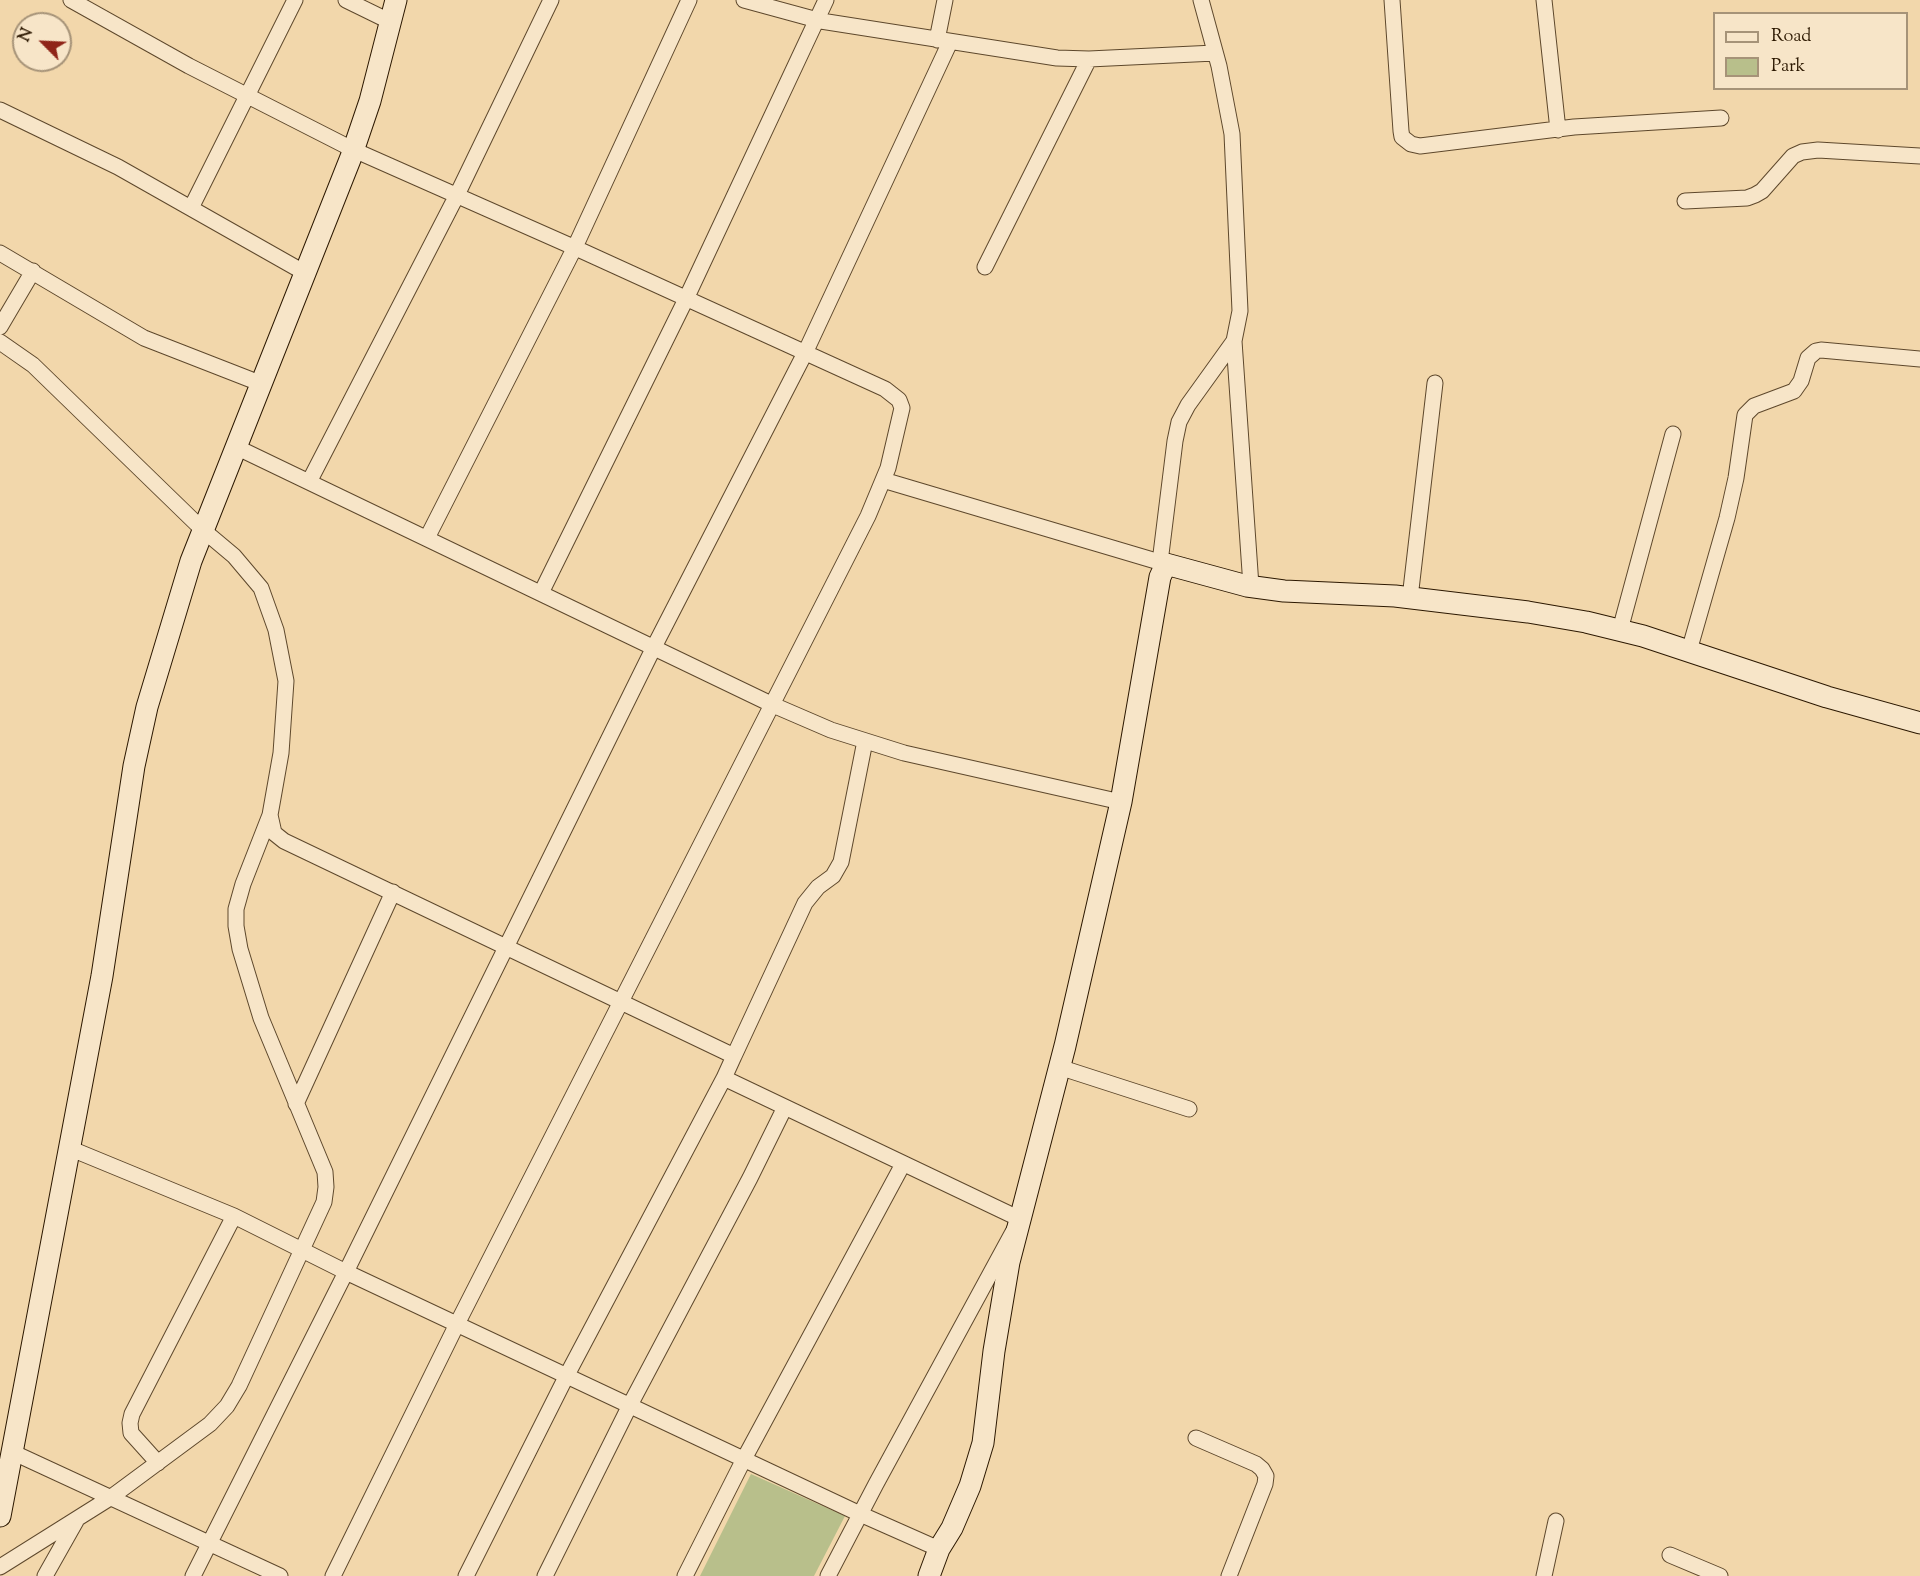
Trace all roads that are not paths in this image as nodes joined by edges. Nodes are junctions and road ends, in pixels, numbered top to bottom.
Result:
1 (71, 0) edge
2 (295, 0) edge
3 (346, 0) edge
4 (396, 0) edge
5 (551, 0) edge
6 (689, 0) edge
7 (744, 0) edge
8 (826, 0) edge
9 (945, 0) edge
10 (1201, 0) edge
11 (1392, 0) edge
12 (1544, 0) edge
13 (818, 20) junction
14 (391, 22) junction
15 (943, 41) junction
16 (1215, 53) junction
17 (1089, 59) junction
18 (248, 96) junction
19 (0, 110) edge
20 (1721, 118) dead end
21 (1558, 130) junction
22 (354, 150) junction
23 (1920, 156) edge
24 (457, 195) junction
25 (1685, 201) dead end
26 (191, 208) junction
27 (575, 248) junction
28 (0, 253) edge
29 (985, 267) dead end
30 (33, 271) junction
31 (307, 274) junction
32 (686, 299) junction
33 (0, 327) edge
34 (1234, 340) junction
35 (0, 342) edge
36 (805, 353) junction
37 (1918, 358) edge
38 (1435, 383) dead end
39 (262, 384) junction
40 (1674, 434) dead end
41 (236, 447) junction
42 (883, 480) junction
43 (309, 482) junction
44 (203, 530) junction
45 (426, 538) junction
46 (1163, 563) junction
47 (1251, 586) junction
48 (541, 593) junction
49 (1410, 598) junction
50 (1620, 630) junction
51 (654, 646) junction
52 (1689, 651) junction
53 (772, 705) junction
54 (1920, 723) edge
55 (865, 741) junction
56 (1121, 802) junction
57 (270, 815) junction
58 (393, 892) junction
59 (504, 948) junction
60 (621, 1003) junction
61 (734, 1056) junction
62 (1059, 1067) junction
63 (724, 1078) junction
64 (296, 1104) junction
65 (784, 1107) junction
66 (1189, 1109) dead end
67 (69, 1148) junction
68 (903, 1164) junction
69 (234, 1216) junction
70 (1020, 1219) junction
71 (303, 1250) junction
72 (346, 1272) junction
73 (457, 1324) junction
74 (567, 1375) junction
75 (630, 1405) junction
76 (1196, 1438) dead end
77 (12, 1452) junction
78 (744, 1460) junction
79 (158, 1463) junction
80 (110, 1498) junction
81 (860, 1514) junction
82 (0, 1516) edge
83 (77, 1519) junction
84 (1556, 1521) dead end
85 (209, 1543) junction
86 (939, 1549) junction
87 (1670, 1555) dead end
88 (0, 1567) edge
89 (45, 1576) edge
90 (193, 1576) edge
91 (280, 1576) edge
92 (333, 1576) edge
93 (466, 1576) edge
94 (544, 1576) edge
95 (685, 1576) edge
96 (828, 1576) edge
97 (929, 1576) edge
98 (1229, 1576) edge
99 (1544, 1576) edge
100 (1720, 1576) edge

1 - 18 street
2 - 18 street
3 - 14 street
4 - 14 street
5 - 24 street
6 - 27 street
7 - 13 street
8 - 13 street
9 - 15 street
10 - 16 street
11 - 21 street
12 - 21 street
13 - 15 street
13 - 32 street
14 - 22 street
15 - 17 street
15 - 36 street
16 - 17 street
16 - 34 street
17 - 29 street
18 - 22 street
18 - 26 street
19 - 26 street
20 - 21 street
22 - 24 street
22 - 31 street
23 - 25 street
24 - 27 street
24 - 43 street
26 - 31 street
27 - 32 street
27 - 45 street
28 - 30 street
30 - 33 street
30 - 39 street
31 - 39 street
32 - 36 street
32 - 48 street
34 - 46 street
34 - 47 street
35 - 44 street
36 - 42 street
36 - 51 street
37 - 52 street
38 - 49 street
39 - 41 street
40 - 50 street
41 - 43 street
41 - 44 street
42 - 46 street
42 - 53 street
43 - 45 street
44 - 57 street
44 - 67 street
45 - 48 street
46 - 47 street
46 - 56 street
47 - 49 street
48 - 51 street
49 - 50 street
50 - 52 street
51 - 53 street
51 - 59 street
52 - 54 street
53 - 55 street
53 - 60 street
55 - 56 street
55 - 61 street
56 - 62 street
57 - 58 street
57 - 64 street
58 - 59 street
58 - 64 street
59 - 60 street
59 - 72 street
60 - 61 street
60 - 73 street
61 - 63 street
62 - 66 street
62 - 70 street
63 - 65 street
63 - 74 street
64 - 71 street
65 - 68 street
65 - 75 street
67 - 69 street
67 - 77 street
68 - 70 street
68 - 78 street
69 - 71 street
69 - 79 street
70 - 81 street
70 - 86 street
71 - 72 street
71 - 79 street
72 - 73 street
72 - 85 street
73 - 74 street
73 - 92 street
74 - 75 street
74 - 93 street
75 - 78 street
75 - 94 street
76 - 98 street
77 - 80 street
77 - 82 street
78 - 81 street
78 - 95 street
79 - 80 street
80 - 83 street
80 - 85 street
81 - 86 street
81 - 96 street
83 - 88 street
83 - 89 street
84 - 99 street
85 - 90 street
85 - 91 street
86 - 97 street
87 - 100 street

